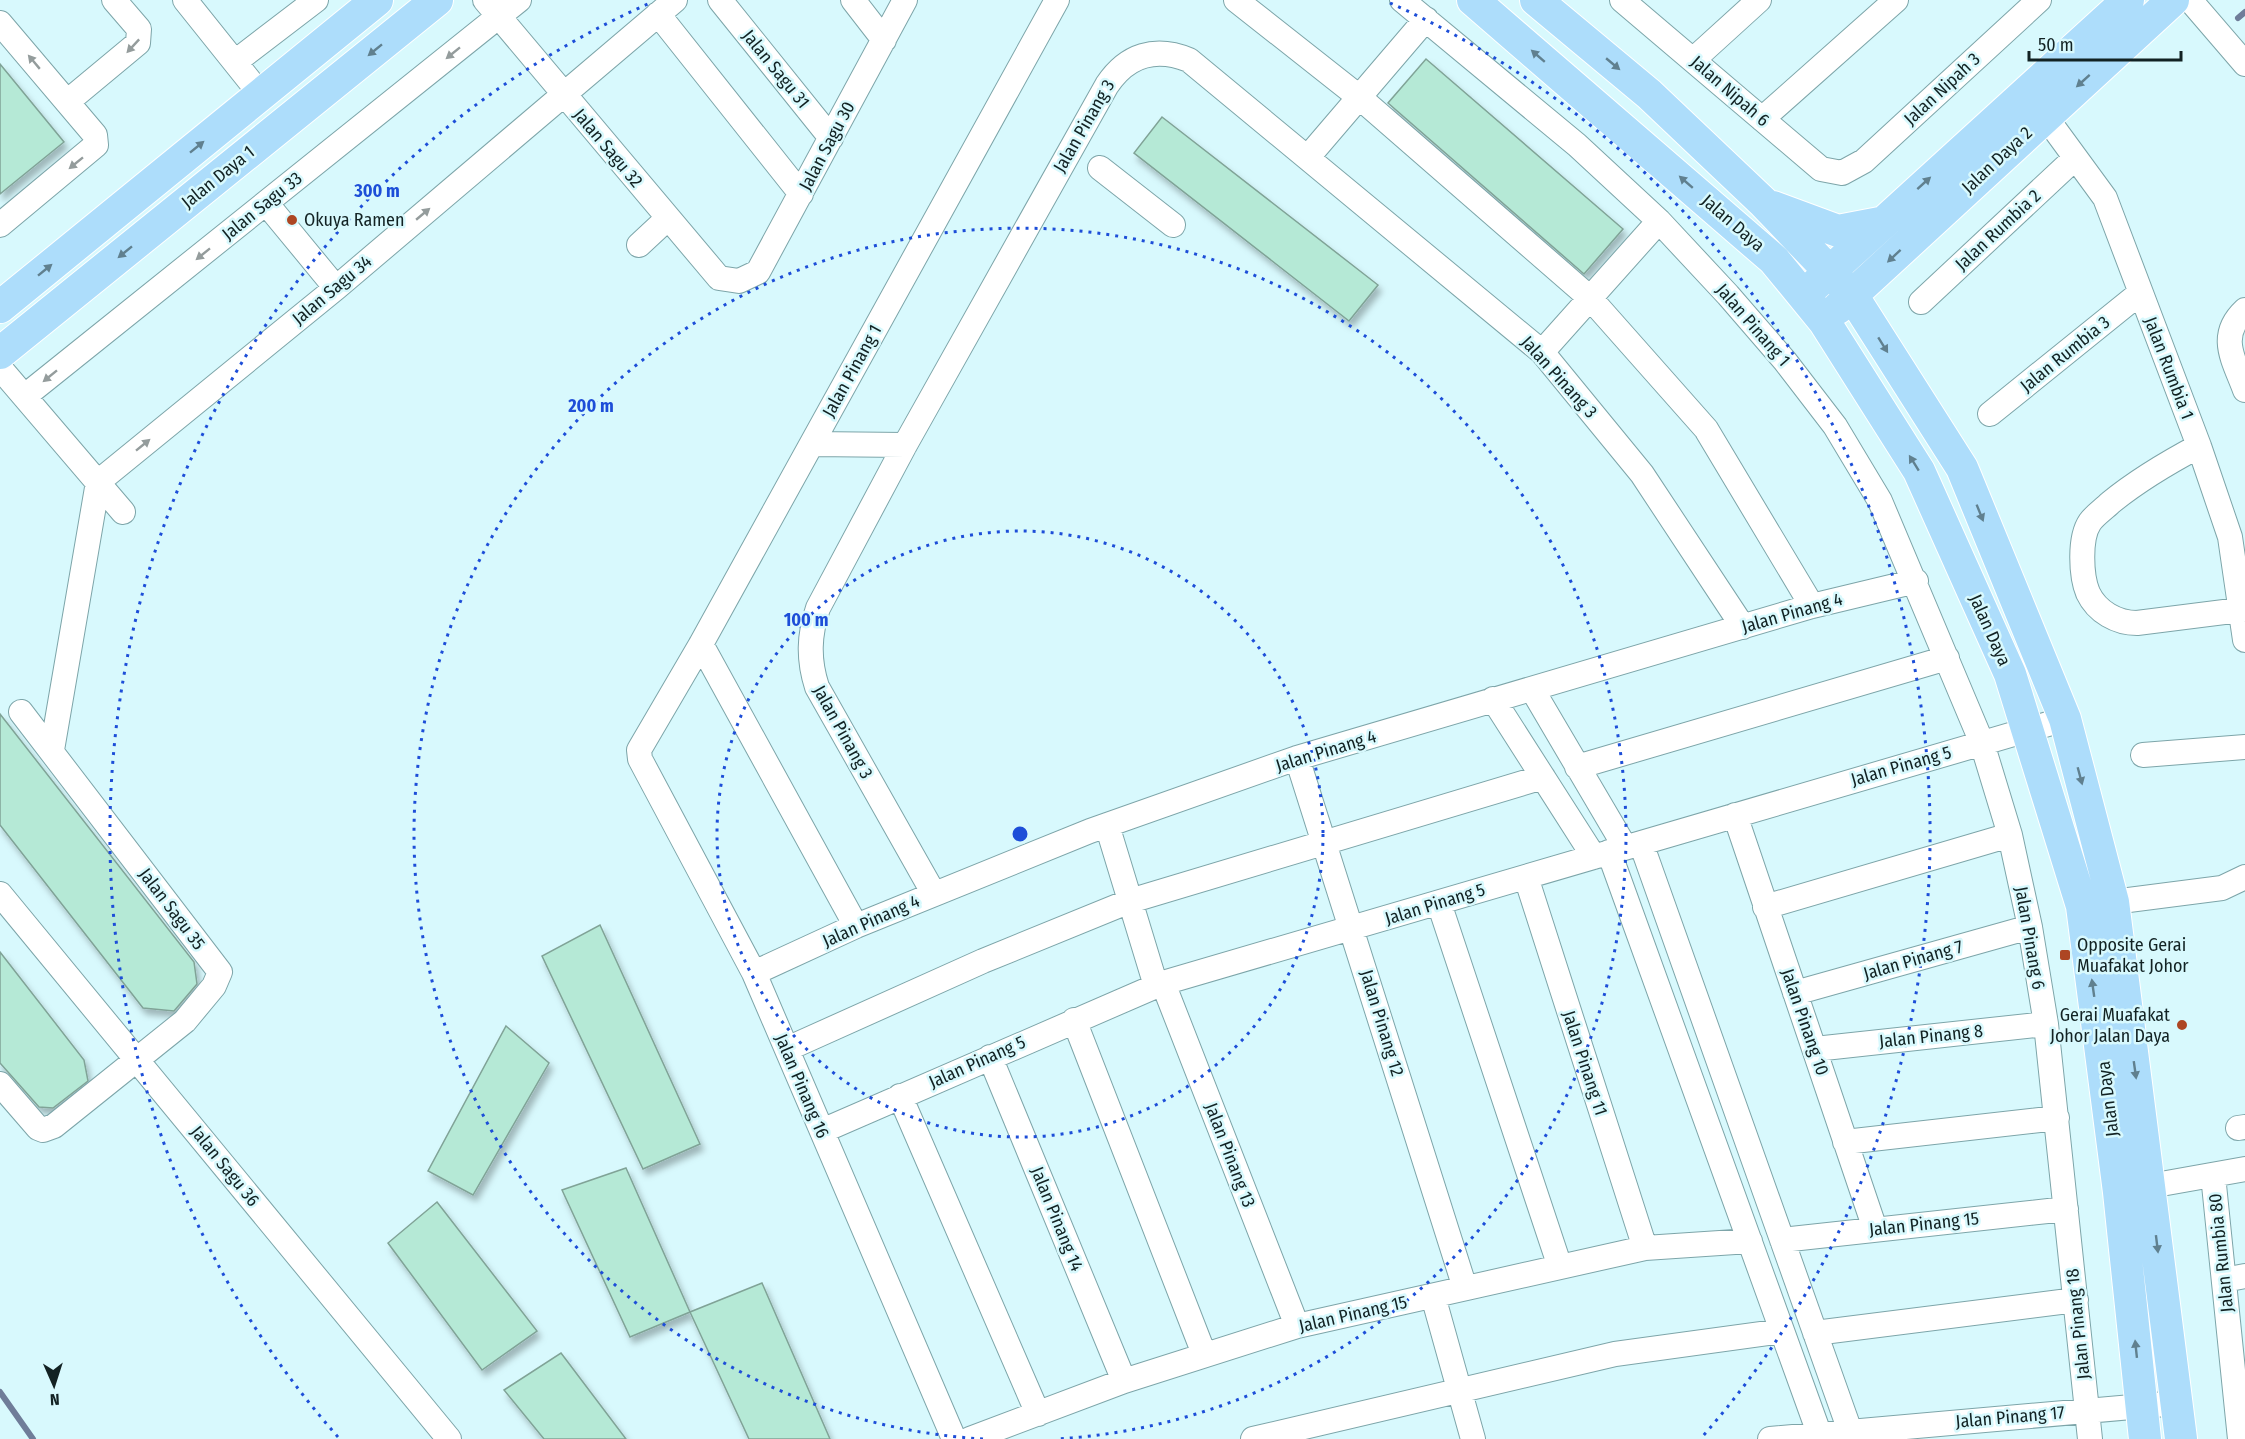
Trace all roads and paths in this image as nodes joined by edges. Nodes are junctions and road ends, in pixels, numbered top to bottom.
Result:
1 (114, 0) edge
2 (185, 0) edge
3 (316, 0) edge
4 (437, 0) edge
5 (519, 0) edge
6 (720, 0) edge
7 (853, 0) edge
8 (905, 0) edge
9 (1057, 0) edge
10 (1236, 0) edge
11 (1402, 0) edge
12 (1473, 0) edge
13 (1536, 0) edge
14 (1622, 0) edge
15 (1759, 0) edge
16 (1896, 0) edge
17 (2038, 0) edge
18 (2128, 0) edge
19 (2173, 0) edge
20 (2190, 0) edge
21 (364, 4) edge
22 (666, 7) edge
23 (492, 8) edge
24 (1426, 20) junction
25 (0, 23) edge
26 (884, 40) junction
27 (1693, 60) junction
28 (235, 62) junction
29 (2245, 64) edge
30 (563, 94) junction
31 (261, 95) junction
32 (1359, 98) junction
33 (67, 102) junction
34 (2045, 116) junction
35 (1762, 119) junction
36 (831, 138) junction
37 (1308, 157) junction
38 (2074, 159) junction
39 (1101, 168) dead end
40 (1842, 173) joint
41 (801, 194) junction
42 (266, 203) junction
43 (1764, 204) junction
44 (668, 218) junction
45 (1659, 221) junction
46 (1880, 223) junction
47 (0, 225) edge
48 (1173, 225) dead end
49 (639, 245) dead end
50 (1830, 271) junction
51 (738, 281) joint
52 (336, 288) junction
53 (2140, 293) junction
54 (1852, 295) junction
55 (1803, 296) junction
56 (6, 297) edge
57 (1590, 298) junction
58 (1921, 302) dead end
59 (2245, 310) edge
60 (1824, 321) junction
61 (1542, 352) junction
62 (0, 353) edge
63 (0, 368) edge
64 (2245, 390) edge
65 (25, 396) junction
66 (1990, 414) dead end
67 (812, 444) junction
68 (905, 445) junction
69 (2199, 446) junction
70 (98, 482) junction
71 (123, 512) dead end
72 (1916, 581) junction
73 (1812, 606) junction
74 (2240, 610) junction
75 (1743, 627) junction
76 (2245, 640) edge
77 (701, 644) junction
78 (1947, 658) junction
79 (1532, 689) junction
80 (1492, 699) junction
81 (21, 712) dead end
82 (2065, 719) junction
83 (2029, 729) junction
84 (644, 741) joint
85 (1982, 743) junction
86 (2245, 747) edge
87 (52, 750) junction
88 (2143, 755) dead end
89 (1297, 758) junction
90 (1578, 766) junction
91 (1543, 777) junction
92 (1736, 815) junction
93 (1107, 825) junction
94 (2010, 835) junction
95 (1324, 841) junction
96 (1617, 850) junction
97 (1526, 877) junction
98 (2245, 877) edge
99 (0, 894) edge
100 (934, 894) junction
101 (1130, 901) junction
102 (2113, 902) junction
103 (1439, 903) junction
104 (1765, 907) junction
105 (856, 926) junction
106 (2030, 927) junction
107 (1353, 928) junction
108 (754, 973) junction
109 (1159, 984) junction
110 (1796, 993) junction
111 (1074, 1020) junction
112 (2046, 1024) junction
113 (1815, 1048) junction
114 (786, 1049) junction
115 (990, 1056) junction
116 (137, 1058) junction
117 (0, 1084) edge
118 (900, 1096) junction
119 (2057, 1118) junction
120 (822, 1131) junction
121 (1845, 1142) junction
122 (2245, 1169) edge
123 (2213, 1175) junction
124 (2150, 1186) junction
125 (2119, 1192) junction
126 (2066, 1209) junction
127 (1875, 1229) junction
128 (1782, 1240) junction
129 (1750, 1241) junction
130 (1645, 1248) junction
131 (1560, 1267) junction
132 (2234, 1278) edge
133 (1465, 1288) junction
134 (1432, 1296) junction
135 (2076, 1300) junction
136 (1297, 1326) junction
137 (1782, 1331) junction
138 (1815, 1333) junction
139 (1204, 1354) junction
140 (2239, 1367) edge
141 (1124, 1381) junction
142 (1460, 1390) junction
143 (2177, 1403) junction
144 (2142, 1407) junction
145 (2087, 1411) junction
146 (1038, 1414) junction
147 (1850, 1431) junction
148 (1819, 1433) junction
149 (448, 1439) edge
150 (954, 1439) edge
151 (970, 1439) edge
152 (1253, 1439) edge
153 (1473, 1439) edge
154 (1770, 1439) edge
155 (2090, 1439) edge
156 (2145, 1439) edge
157 (2181, 1439) edge
158 (2240, 1439) edge

1 -> 33 street
2 - 28 street
3 - 28 street
4 -> 62 main road, Jalan Daya 1
5 - 23 street, Jalan Sagu 33
6 - 36 street, Jalan Sagu 31
7 - 26 street
8 - 26 street, Jalan Sagu 30
9 - 67 street, Jalan Pinang 1
10 - 32 street
11 - 24 street, Jalan Pinang 1
55 -> 12 main road, Jalan Daya
13 -> 43 main road, Jalan Daya
14 - 27 street, Jalan Nipah 6
15 - 27 street
16 - 35 street
17 - 40 street, Jalan Nipah 3
46 -> 18 main road, Jalan Daya 2
19 -> 34 main road, Jalan Daya 2
20 - 29 street
21 - 31 main road, Jalan Daya 1
22 - 30 street, Jalan Sagu 34
22 - 41 street
23 - 30 street, Jalan Sagu 32
23 -> 42 street, Jalan Sagu 33
24 - 32 street
24 - 45 street, Jalan Pinang 1
33 -> 25 street
26 - 36 street, Jalan Sagu 30
27 - 35 street, Jalan Nipah 6
28 - 31 street
30 - 44 street, Jalan Sagu 32
52 -> 30 street, Jalan Sagu 34
56 -> 31 main road, Jalan Daya 1
32 - 37 street
32 - 57 street
33 -> 47 street
34 - 38 street, Jalan Rumbia 1
34 -> 54 main road, Jalan Daya 2
35 - 40 street, Jalan Nipah 6
36 - 41 street, Jalan Sagu 30
37 - 61 street, Jalan Pinang 3
37 - 68 street, Jalan Pinang 3
38 - 53 street, Jalan Rumbia 1
38 - 58 street, Jalan Rumbia 2
39 - 48 street
41 - 51 street, Jalan Sagu 30
42 - 52 street
42 -> 65 street, Jalan Sagu 33
43 - 46 main road
43 - 50 main road, Jalan Daya
44 - 49 street
44 - 51 street, Jalan Sagu 32
45 - 57 street
45 - 72 street, Jalan Pinang 1
46 - 50 main road, Jalan Daya 2
50 - 54 main road, Jalan Daya
50 - 55 main road, Jalan Daya 2
70 -> 52 street, Jalan Sagu 34
53 - 66 street, Jalan Rumbia 3
53 - 69 street, Jalan Rumbia 1
54 - 60 main road, Jalan Daya 2
54 -> 82 main road, Jalan Daya
55 - 60 main road, Jalan Daya
57 - 61 street
57 - 73 street
59 - 64 street
83 -> 60 main road, Jalan Daya
61 - 75 street, Jalan Pinang 3
63 - 65 street
65 - 70 street
67 - 68 street
67 - 77 street, Jalan Pinang 1
68 - 100 street, Jalan Pinang 3
69 - 74 street, Jalan Rumbia 1
69 - 74 street
70 - 71 street
70 - 87 street
72 - 73 street, Jalan Pinang 4
72 - 78 street, Jalan Pinang 1
73 - 75 street, Jalan Pinang 4
74 - 76 street, Jalan Rumbia 1
75 - 79 street, Jalan Pinang 4
77 - 84 street, Jalan Pinang 1
77 - 105 street
78 - 85 street, Jalan Pinang 1
78 - 90 street
79 - 80 street, Jalan Pinang 4
79 - 90 street
80 - 89 street, Jalan Pinang 4
80 - 91 street
81 - 87 street, Jalan Sagu 35
82 - 83 street, Jalan Pinang 5
82 -> 102 main road, Jalan Daya
83 - 85 street, Jalan Pinang 5
125 -> 83 main road, Jalan Daya
84 - 108 street, Jalan Pinang 16
85 - 92 street, Jalan Pinang 5
85 - 94 street, Jalan Pinang 6
86 - 88 street
87 - 116 street, Jalan Sagu 35
89 - 93 street, Jalan Pinang 4
89 - 95 street, Jalan Pinang 12
90 - 96 street
91 - 95 street
91 - 96 street
92 - 96 street, Jalan Pinang 5
92 - 104 street, Jalan Pinang 10
93 - 100 street, Jalan Pinang 4
93 - 101 street, Jalan Pinang 13
94 - 104 street
94 - 106 street, Jalan Pinang 6
95 - 101 street
95 - 107 street, Jalan Pinang 12
96 - 97 street, Jalan Pinang 5
96 - 128 street
96 - 129 street
97 - 103 street, Jalan Pinang 5
97 - 130 street, Jalan Pinang 11
98 - 102 street
99 - 116 street, Jalan Sagu 36
100 - 105 street, Jalan Pinang 4
101 - 109 street, Jalan Pinang 13
101 - 114 street
102 -> 124 main road, Jalan Daya
103 - 107 street, Jalan Pinang 5
103 - 131 street
104 - 110 street, Jalan Pinang 10
105 - 108 street, Jalan Pinang 4
106 - 110 street, Jalan Pinang 7
106 - 112 street, Jalan Pinang 6
107 - 109 street, Jalan Pinang 5
107 - 133 street, Jalan Pinang 12
108 - 114 street, Jalan Pinang 16
109 - 111 street, Jalan Pinang 5
109 - 136 street, Jalan Pinang 13
110 - 113 street, Jalan Pinang 10
111 - 115 street, Jalan Pinang 5
111 - 139 street
112 - 113 street, Jalan Pinang 8
112 - 119 street, Jalan Pinang 6
113 - 121 street, Jalan Pinang 10
114 - 120 street, Jalan Pinang 16
115 - 118 street, Jalan Pinang 5
115 - 141 street, Jalan Pinang 14
116 - 117 street
116 - 149 street, Jalan Sagu 36
118 - 120 street, Jalan Pinang 5
118 - 146 street
119 - 121 street
119 - 126 street, Jalan Pinang 6
120 - 150 street, Jalan Pinang 16
121 - 127 street, Jalan Pinang 10
122 - 123 street
123 - 124 street
123 - 132 street, Jalan Rumbia 80
124 - 125 street
124 -> 143 main road, Jalan Daya
144 -> 125 main road, Jalan Daya
126 - 127 street, Jalan Pinang 15
126 - 135 street, Jalan Pinang 18
127 - 128 street, Jalan Pinang 15
128 - 138 street
129 - 130 street, Jalan Pinang 15
129 - 137 street
130 - 131 street, Jalan Pinang 15
131 - 133 street, Jalan Pinang 15
132 - 140 street, Jalan Rumbia 80
133 - 134 street, Jalan Pinang 15
134 - 136 street, Jalan Pinang 15
134 - 142 street
135 - 138 street
135 - 145 street, Jalan Pinang 18
136 - 139 street, Jalan Pinang 15
137 - 142 street
137 - 148 street
138 - 147 street
139 - 141 street, Jalan Pinang 15
140 - 158 street, Jalan Rumbia 80
141 - 146 street, Jalan Pinang 15
142 - 152 street
142 - 153 street
143 - 144 street, Jalan Pinang 17
143 - 157 main road, Jalan Daya
144 - 145 street, Jalan Pinang 17
144 - 156 main road, Jalan Daya
145 - 147 street, Jalan Pinang 17
145 - 155 street, Jalan Pinang 18
146 - 151 street, Jalan Pinang 15
147 - 148 street, Jalan Pinang 17
148 - 154 street, Jalan Pinang 17

